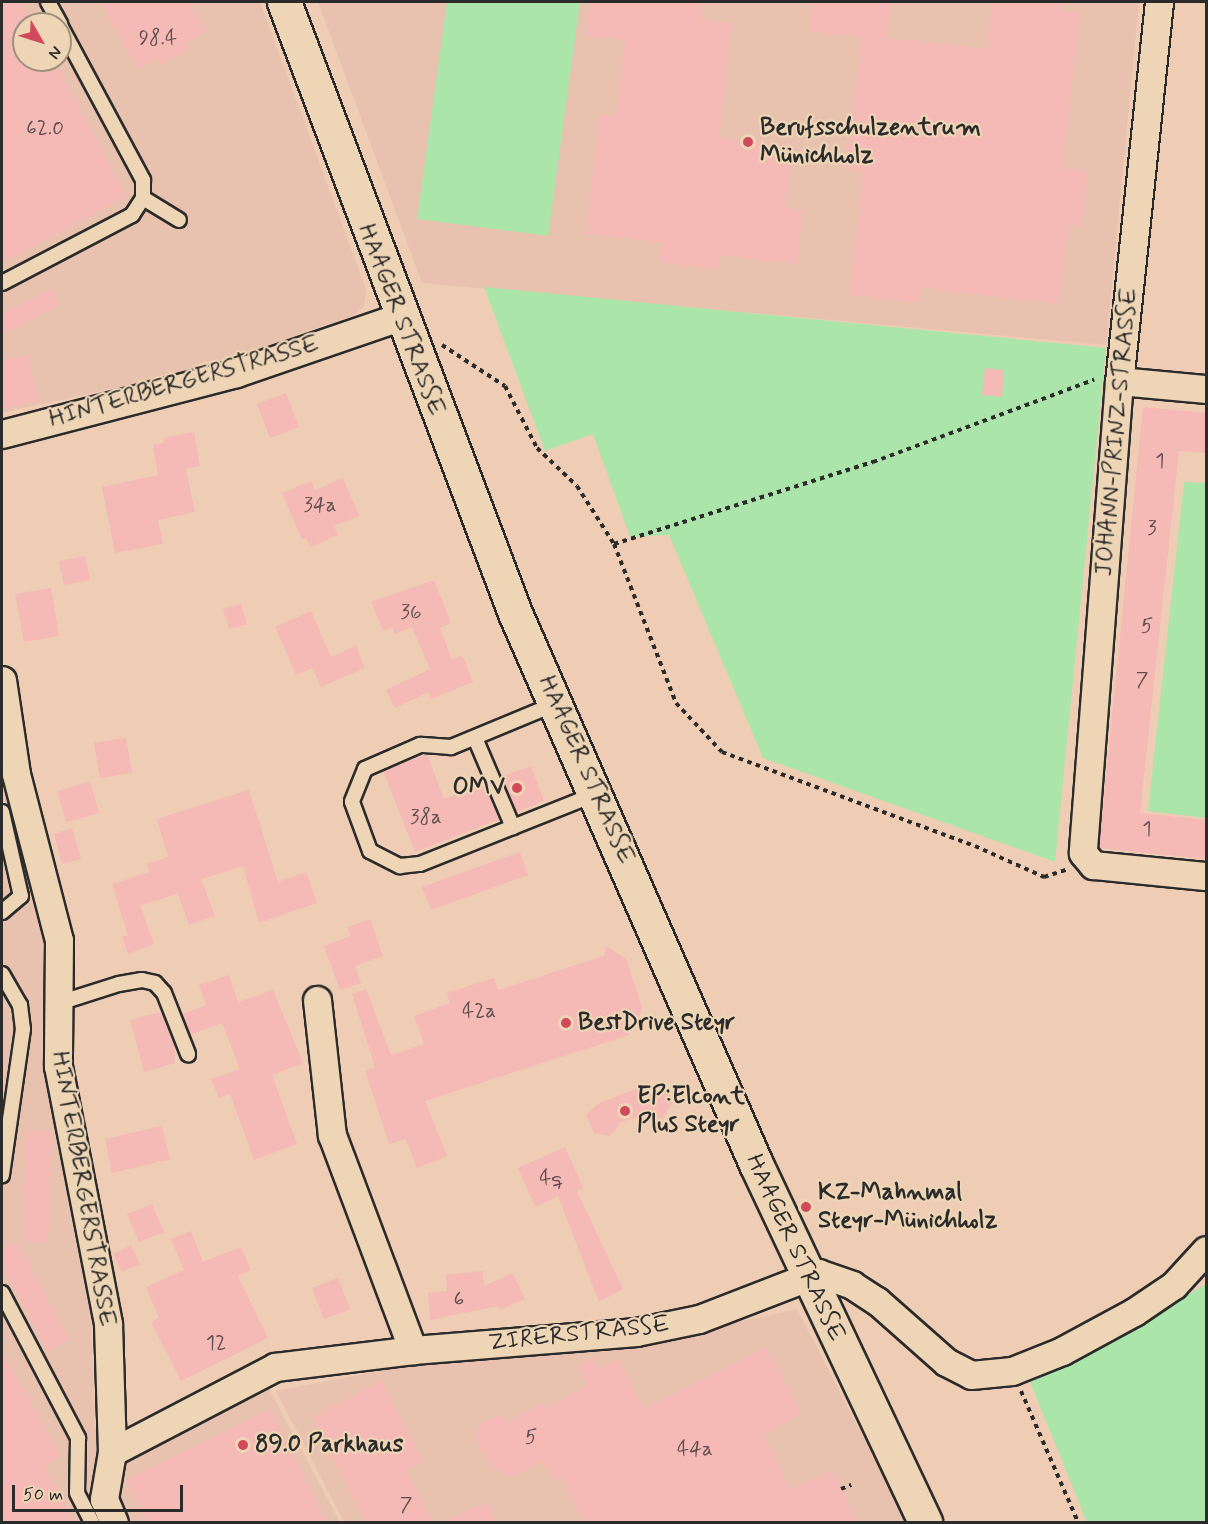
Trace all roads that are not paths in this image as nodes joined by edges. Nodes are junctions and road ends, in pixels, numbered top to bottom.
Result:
1 (284, 2) edge
2 (1159, 2) edge
3 (72, 47) edge
4 (142, 198) junction
5 (179, 220) dead end
6 (2, 283) edge
7 (405, 327) junction
8 (1121, 375) junction
9 (1206, 388) edge
10 (2, 434) edge
11 (2, 680) edge
12 (557, 703) junction
13 (475, 738) junction
14 (597, 794) junction
15 (2, 812) edge
16 (513, 827) junction
17 (1206, 876) edge
18 (2, 912) edge
19 (2, 974) edge
20 (317, 1000) dead end
21 (59, 1003) junction
22 (188, 1054) dead end
23 (2, 1175) edge
24 (1206, 1250) edge
25 (808, 1275) junction
26 (3, 1299) edge
27 (413, 1350) junction
28 (112, 1452) junction
29 (92, 1522) edge
30 (114, 1522) edge
31 (926, 1522) edge

1 - 7 main road, HAAGER STRASSE
2 - 8 street, JOHANN-PRINZ-STRASSE
3 - 4 lane
4 - 5 lane
4 - 6 lane
7 - 10 street, HINTERBERGERSTRASSE
7 - 12 main road, HAAGER STRASSE
8 - 9 street
8 - 17 street, JOHANN-PRINZ-STRASSE
11 - 21 street, HINTERBERGERSTRASSE
12 - 13 lane
12 - 14 main road, HAAGER STRASSE
13 - 16 lane
13 - 16 lane
14 - 16 lane
14 - 25 main road, HAAGER STRASSE
15 - 18 lane
19 - 23 lane
20 - 27 street
21 - 22 lane
21 - 28 street, HINTERBERGERSTRASSE
24 - 25 street
25 - 27 street, ZIRERSTRASSE
25 - 31 main road, HAAGER STRASSE
26 - 29 lane
27 - 28 street, ZIRERSTRASSE
28 - 30 street

